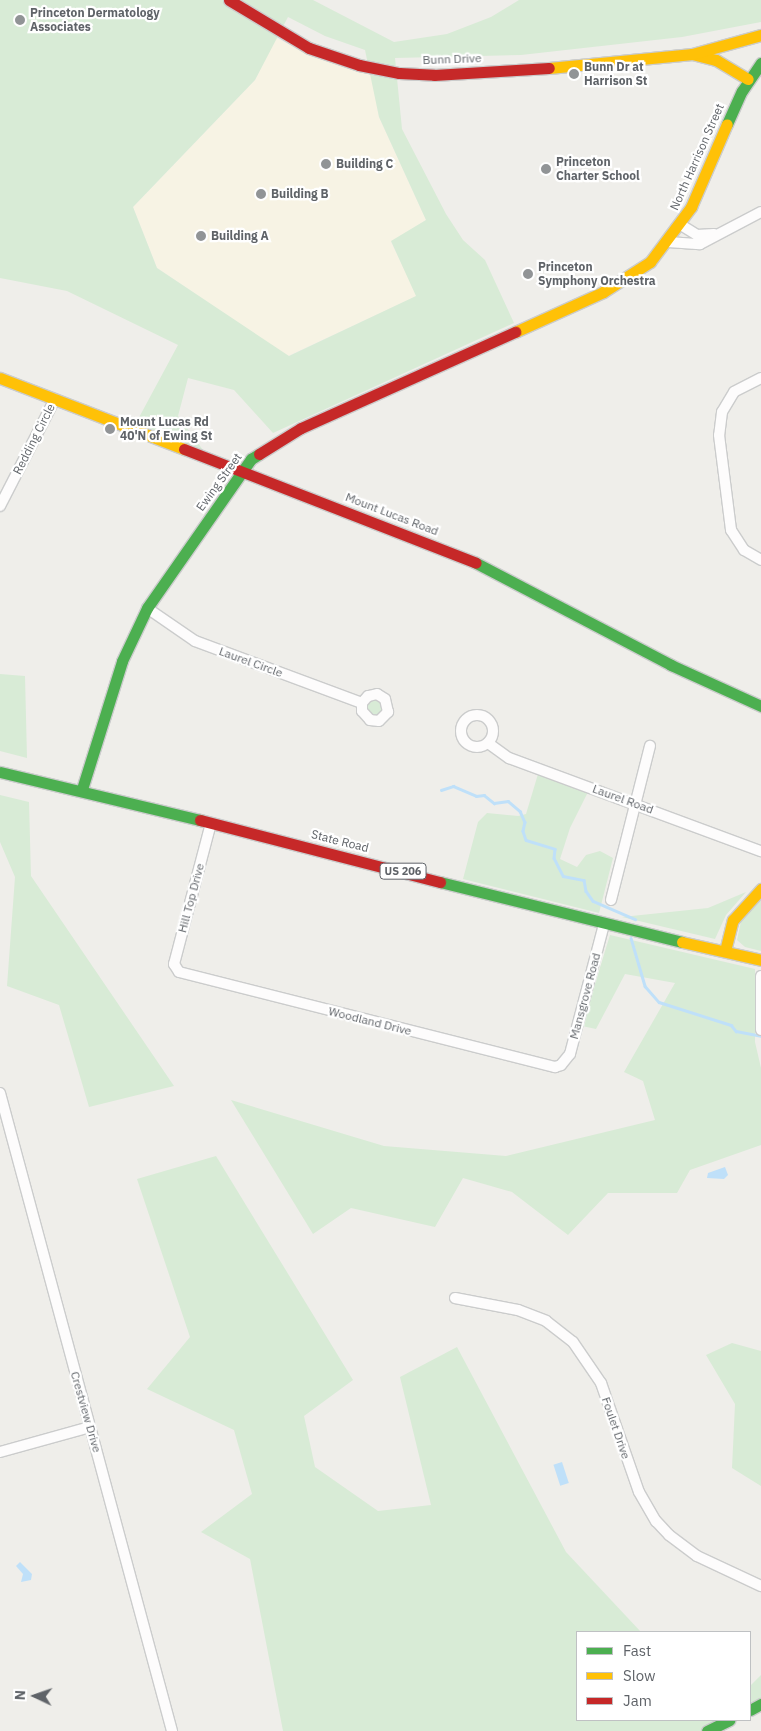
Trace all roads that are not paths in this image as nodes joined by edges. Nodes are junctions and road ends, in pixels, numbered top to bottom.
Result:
1 (229, 0) edge
2 (761, 35) edge
3 (692, 54) junction
4 (761, 62) edge
5 (748, 79) junction
6 (761, 212) edge
7 (681, 225) junction
8 (720, 232) junction
9 (668, 242) junction
10 (603, 292) joint
11 (0, 378) edge
12 (761, 378) edge
13 (55, 399) junction
14 (241, 471) junction
15 (0, 506) edge
16 (761, 560) edge
17 (147, 608) junction
18 (362, 703) dead end
19 (761, 706) edge
20 (488, 743) dead end
21 (650, 746) dead end
22 (0, 772) edge
23 (82, 789) junction
24 (635, 803) junction
25 (211, 823) junction
26 (761, 851) edge
27 (761, 889) edge
28 (611, 900) dead end
29 (604, 924) junction
30 (724, 951) junction
31 (761, 960) edge
32 (178, 972) joint
33 (761, 976) edge
34 (761, 1030) edge
35 (561, 1065) joint
36 (0, 1093) edge
37 (455, 1298) dead end
38 (90, 1427) junction
39 (0, 1452) edge
40 (761, 1586) edge
41 (728, 1721) edge
42 (172, 1731) edge
43 (708, 1731) edge

1 - 3 main road, Bunn Drive
2 - 3 main road, Bunn Drive
3 - 5 main road, Bunn Drive
4 - 5 main road, North Harrison Street
5 - 7 main road, North Harrison Street
6 - 8 street
7 - 8 street
7 - 9 main road, North Harrison Street
8 - 9 street
9 - 10 main road, North Harrison Street
10 - 14 main road, Ewing Street
11 - 13 main road, Mount Lucas Road
12 - 16 street
13 - 14 main road, Mount Lucas Road
13 - 15 street, Redding Circle
14 - 17 main road, Ewing Street
14 - 19 main road, Mount Lucas Road
17 - 18 street, Laurel Circle
17 - 23 main road, Ewing Street
20 - 24 street, Laurel Road
21 - 24 street
22 - 23 main road, State Road / US 206
23 - 25 main road, State Road / US 206
24 - 26 street, Laurel Road
24 - 28 street
25 - 29 main road, State Road / US 206
25 - 32 street, Hill Top Drive
27 - 30 main road
29 - 30 main road, State Road / US 206
29 - 35 street, Mansgrove Road
30 - 31 main road, State Road / US 206
32 - 35 street, Woodland Drive
33 - 34 street
36 - 38 street, Crestview Drive
37 - 40 street, Foulet Drive
38 - 39 street
38 - 42 street, Crestview Drive
41 - 43 main road

